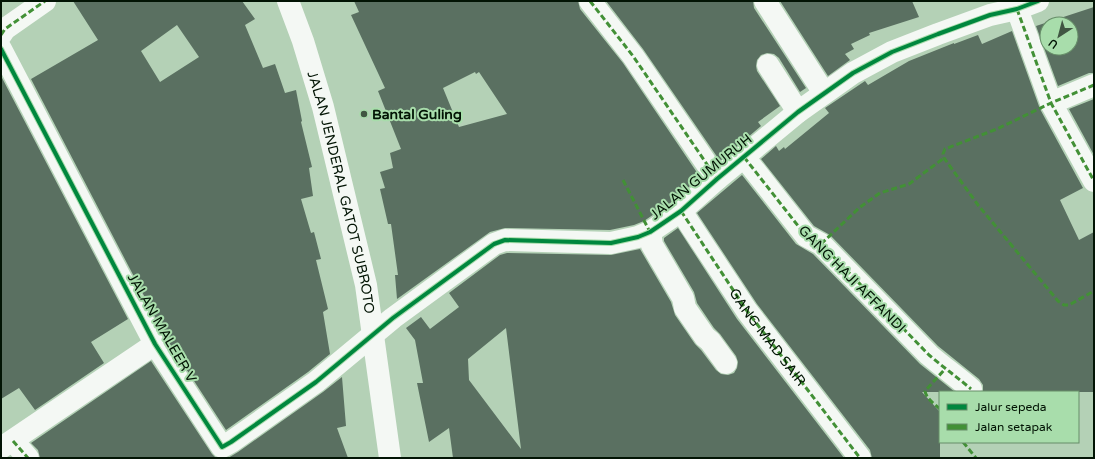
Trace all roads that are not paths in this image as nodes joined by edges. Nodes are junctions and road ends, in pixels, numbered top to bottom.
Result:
1 (45, 1) edge
2 (288, 1) edge
3 (590, 1) edge
4 (765, 1) edge
5 (1038, 1) edge
6 (987, 8) edge
7 (1017, 9) junction
8 (1, 35) edge
9 (1, 49) edge
10 (768, 65) dead end
11 (1094, 85) edge
12 (824, 93) junction
13 (1051, 103) junction
14 (798, 112) junction
15 (744, 157) junction
16 (717, 179) junction
17 (1094, 181) edge
18 (681, 211) junction
19 (650, 232) junction
20 (373, 334) junction
21 (155, 344) junction
22 (726, 363) dead end
23 (971, 389) dead end
24 (7, 445) edge
25 (28, 458) edge
26 (390, 458) edge
27 (860, 458) edge

1 - 8 street
2 - 20 street, JALAN JENDERAL GATOT SUBROTO
3 - 16 street
4 - 12 street
5 - 7 street, JALAN GUMURUH
6 - 7 street, JALAN GUMURUH
6 - 12 street, JALAN GUMURUH
7 - 13 street
9 - 21 street, JALAN MALEER V
10 - 14 street
11 - 13 street
12 - 14 street, JALAN GUMURUH
13 - 17 street
14 - 15 street, JALAN GUMURUH
15 - 16 street, JALAN GUMURUH
15 - 23 street, GANG HAJI AFFANDI
16 - 18 street, JALAN GUMURUH
18 - 19 street, JALAN GUMURUH
18 - 27 street, GANG MAD SAIR
19 - 20 street, JALAN GUMURUH
19 - 22 street
20 - 21 street, JALAN MALEER V
20 - 26 street, JALAN JENDERAL GATOT SUBROTO
21 - 24 street
24 - 25 street

